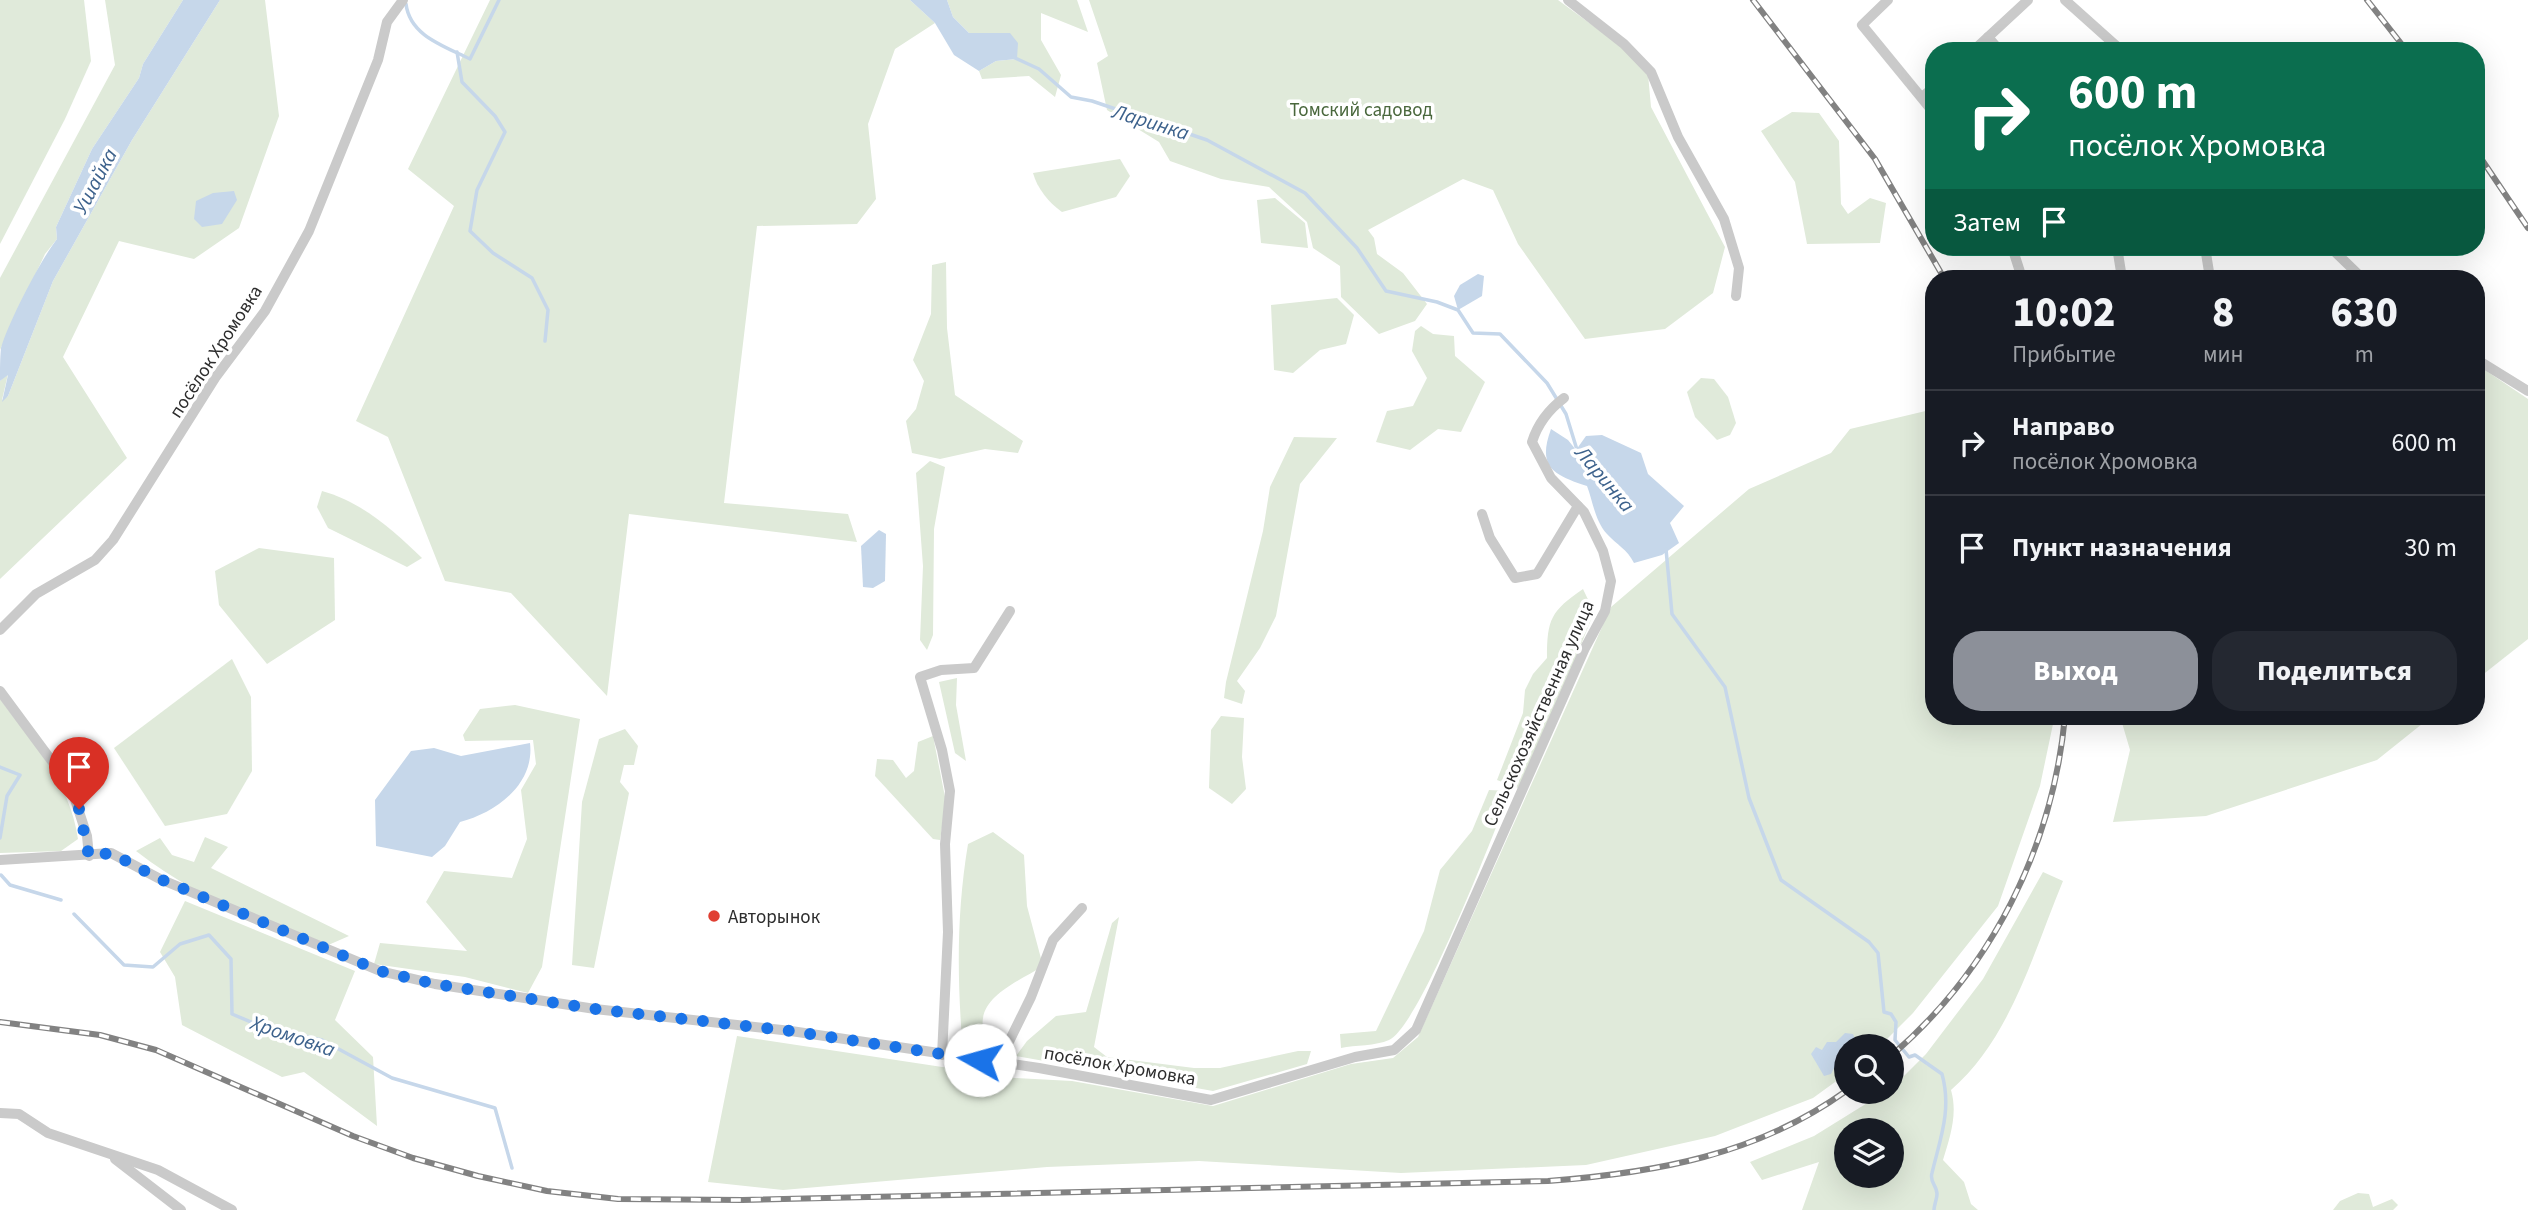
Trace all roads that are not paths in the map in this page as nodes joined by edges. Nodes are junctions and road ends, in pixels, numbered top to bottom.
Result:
1 (403, 0) edge
2 (1568, 0) edge
3 (1888, 0) edge
4 (2028, 0) edge
5 (2065, 0) edge
6 (1988, 37) junction
7 (1983, 42) edge
8 (1992, 42) edge
9 (2112, 42) edge
10 (1925, 94) edge
11 (1922, 97) junction
12 (1925, 101) edge
13 (2339, 256) edge
14 (2354, 270) edge
15 (1735, 296) dead end
16 (2485, 365) edge
17 (2528, 391) edge
18 (1564, 398) dead end
19 (1578, 506) junction
20 (1482, 514) dead end
21 (1010, 611) dead end
22 (0, 630) edge
23 (0, 691) edge
24 (89, 856) junction
25 (0, 860) edge
26 (1082, 908) dead end
27 (1394, 1051) joint
28 (942, 1055) junction
29 (999, 1062) junction
30 (0, 1113) edge
31 (111, 1155) junction
32 (181, 1210) edge
33 (232, 1210) edge

1 - 22 street, посёлок Хромовка
2 - 15 street
3 - 11 street
4 - 6 street
5 - 9 street
6 - 7 street
6 - 8 street
10 - 11 street
11 - 12 street
13 - 14 street
16 - 17 street
18 - 19 street, Сельскохозяйственная улица
19 - 20 street
19 - 27 street, Сельскохозяйственная улица
21 - 28 street
23 - 24 street
24 - 25 street, посёлок Хромовка
24 - 28 street, посёлок Хромовка
26 - 29 street
27 - 29 street, посёлок Хромовка
28 - 29 street, посёлок Хромовка
30 - 31 street
31 - 32 street
31 - 33 street

